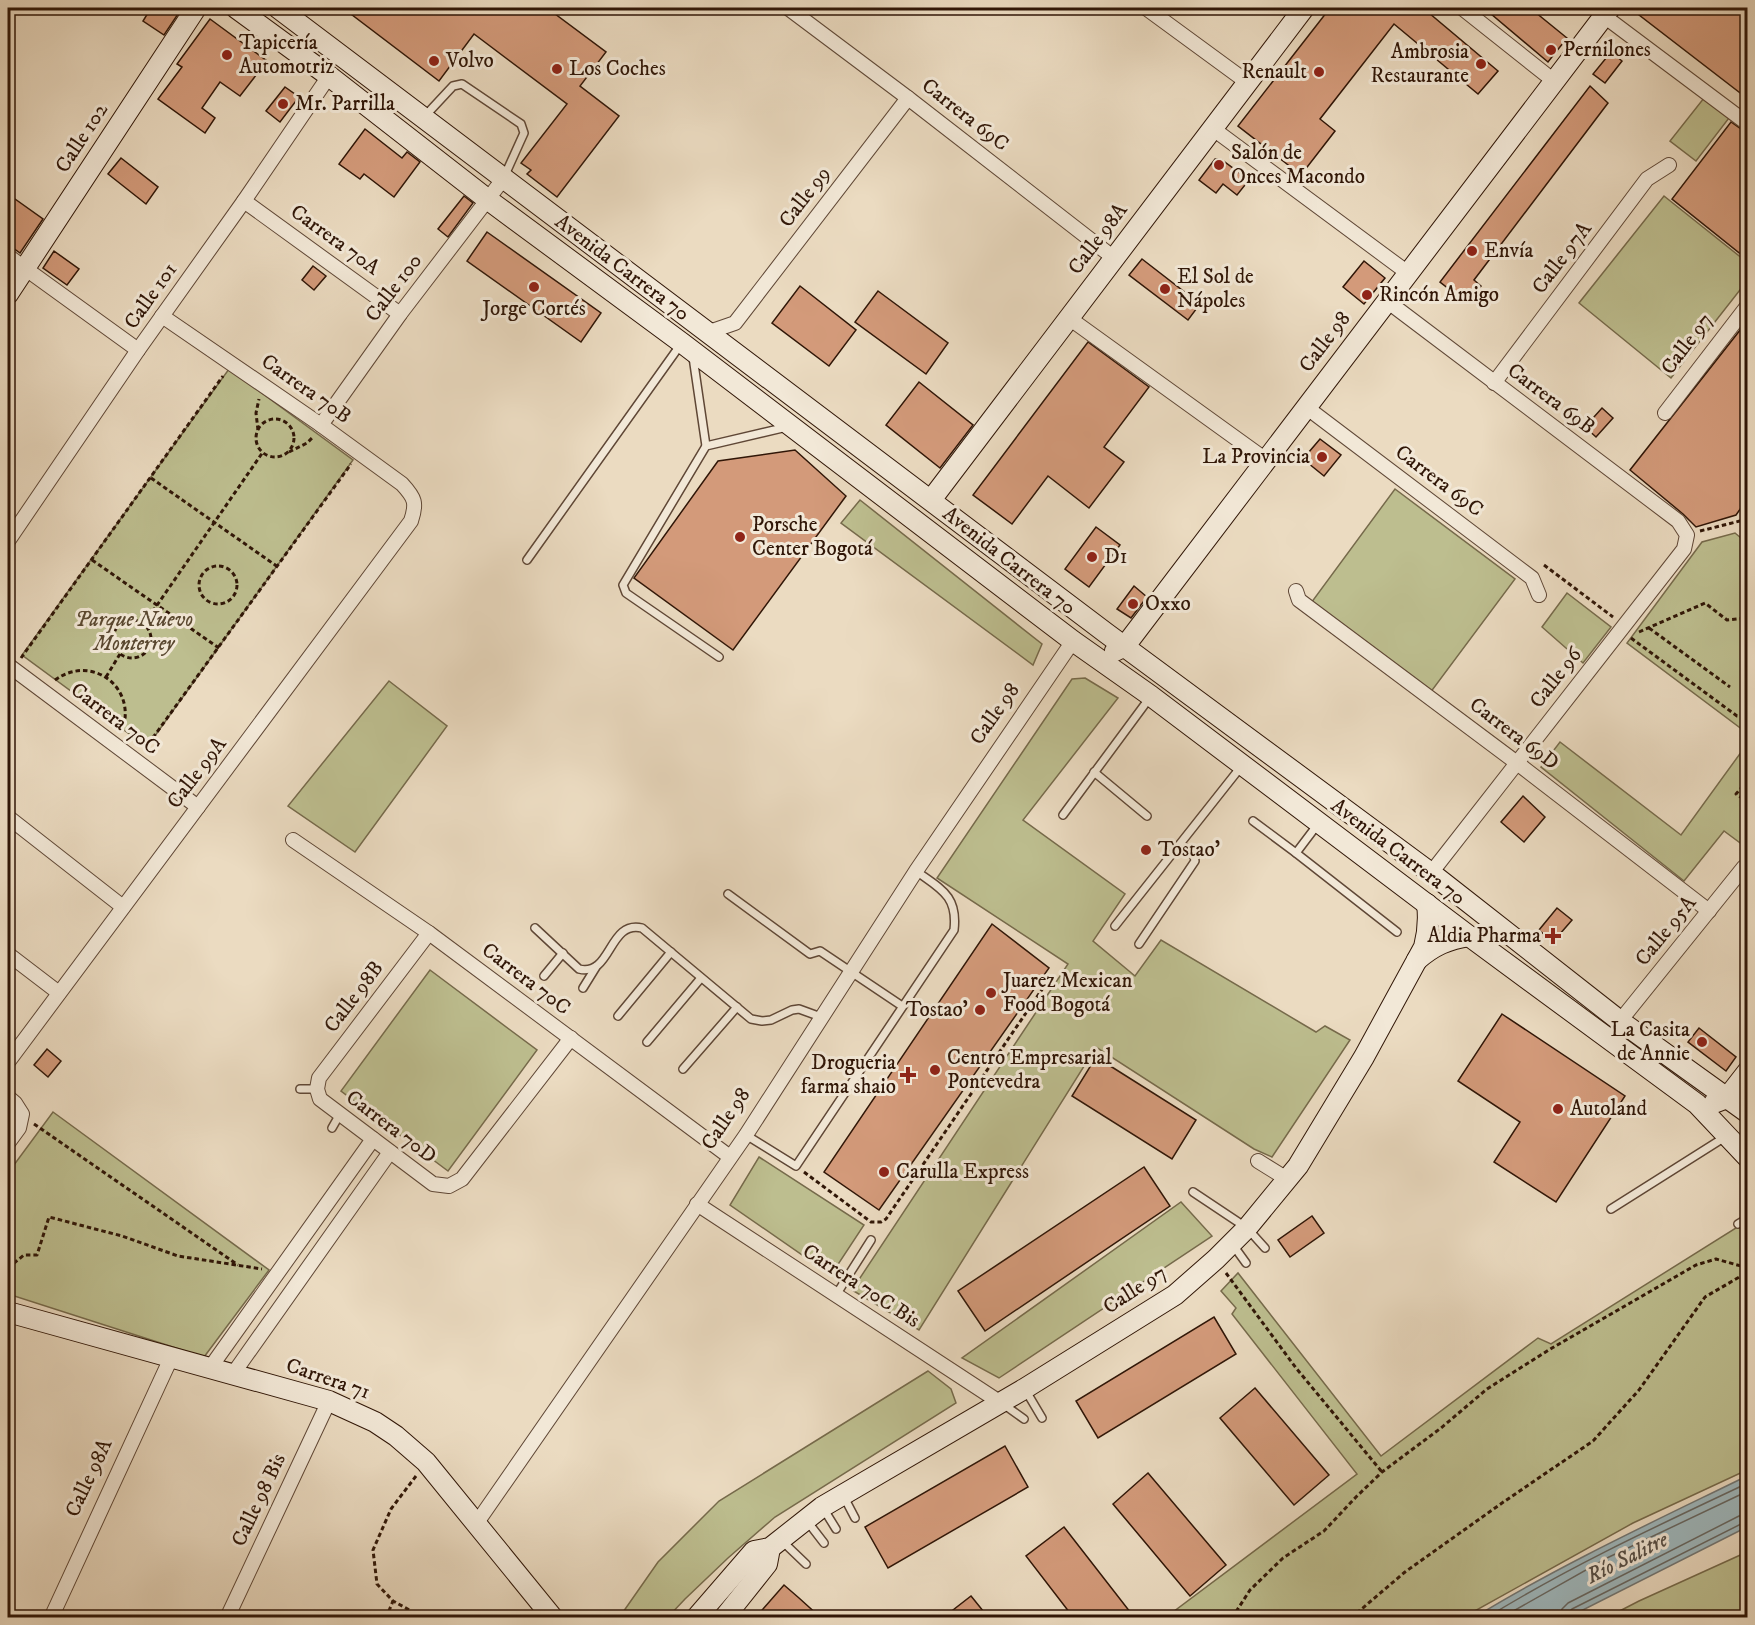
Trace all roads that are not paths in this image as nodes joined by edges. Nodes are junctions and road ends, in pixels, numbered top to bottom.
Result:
1 (196, 8) edge
2 (237, 8) edge
3 (278, 8) edge
4 (788, 8) edge
5 (1146, 8) edge
6 (1304, 8) edge
7 (1462, 8) edge
8 (1607, 12) edge
9 (329, 76) junction
10 (1554, 81) junction
11 (1247, 82) junction
12 (908, 98) junction
13 (423, 117) junction
14 (1748, 124) edge
15 (1212, 128) junction
16 (1669, 165) dead end
17 (504, 178) junction
18 (487, 199) junction
19 (244, 201) junction
20 (8, 256) edge
21 (1114, 258) junction
22 (24, 269) junction
23 (1408, 273) junction
24 (8, 294) edge
25 (1387, 301) junction
26 (1748, 305) edge
27 (400, 314) junction
28 (162, 316) junction
29 (1068, 318) junction
30 (735, 323) junction
31 (709, 332) junction
32 (687, 346) junction
33 (138, 350) junction
34 (734, 351) junction
35 (1494, 383) junction
36 (1306, 407) junction
37 (1665, 413) dead end
38 (792, 426) junction
39 (318, 430) junction
40 (706, 446) junction
41 (1266, 460) junction
42 (931, 500) junction
43 (416, 507) joint
44 (1687, 535) joint
45 (8, 541) edge
46 (527, 560) dead end
47 (1296, 591) dead end
48 (1539, 595) dead end
49 (1073, 641) junction
50 (1125, 646) junction
51 (718, 657) dead end
52 (10, 667) edge
53 (1151, 696) junction
54 (1517, 763) junction
55 (1242, 766) junction
56 (1094, 772) junction
57 (198, 807) junction
58 (1063, 815) dead end
59 (1147, 816) dead end
60 (8, 817) edge
61 (1253, 821) dead end
62 (1319, 823) junction
63 (293, 840) dead end
64 (1181, 844) junction
65 (1296, 853) junction
66 (1743, 867) dead end
67 (916, 871) junction
68 (1431, 873) junction
69 (728, 894) dead end
70 (1427, 904) junction
71 (123, 907) junction
72 (1709, 911) junction
73 (1115, 926) dead end
74 (535, 928) dead end
75 (1397, 932) dead end
76 (429, 933) junction
77 (1469, 936) junction
78 (1139, 944) dead end
79 (671, 952) junction
80 (563, 953) junction
81 (8, 954) edge
82 (1418, 960) junction
83 (596, 967) junction
84 (851, 971) junction
85 (544, 976) dead end
86 (701, 978) junction
87 (583, 988) dead end
88 (58, 993) junction
89 (902, 1006) junction
90 (737, 1007) junction
91 (618, 1016) dead end
92 (821, 1017) junction
93 (1620, 1021) junction
94 (571, 1038) junction
95 (647, 1042) dead end
96 (8, 1062) edge
97 (683, 1070) dead end
98 (1748, 1071) edge
99 (300, 1089) dead end
100 (317, 1089) junction
101 (8, 1097) edge
102 (1727, 1098) junction
103 (1697, 1104) junction
104 (1748, 1113) edge
105 (340, 1114) junction
106 (332, 1128) dead end
107 (746, 1135) junction
108 (1727, 1136) junction
109 (373, 1139) junction
110 (8, 1143) edge
111 (390, 1152) junction
112 (730, 1157) junction
113 (1748, 1158) edge
114 (1258, 1161) dead end
115 (1287, 1179) junction
116 (1193, 1192) dead end
117 (697, 1204) junction
118 (1611, 1209) dead end
119 (1748, 1218) edge
120 (1738, 1224) dead end
121 (1247, 1228) junction
122 (871, 1240) dead end
123 (1232, 1243) junction
124 (1265, 1248) dead end
125 (1245, 1263) dead end
126 (836, 1295) junction
127 (9, 1317) edge
128 (171, 1358) junction
129 (210, 1368) junction
130 (233, 1374) junction
131 (1024, 1389) junction
132 (329, 1401) junction
133 (1001, 1403) junction
134 (1042, 1418) dead end
135 (1024, 1419) dead end
136 (843, 1495) junction
137 (822, 1507) junction
138 (855, 1518) dead end
139 (806, 1519) junction
140 (476, 1524) junction
141 (836, 1529) dead end
142 (824, 1543) dead end
143 (775, 1544) junction
144 (806, 1563) dead end
145 (51, 1617) edge
146 (227, 1617) edge
147 (553, 1617) edge
148 (696, 1617) edge
149 (724, 1617) edge

1 - 22 street, Calle 102
2 - 9 street, Avenida Carrera 70
3 - 13 street, Avenida Carrera 70
4 - 12 street, Carrera 69C
5 - 11 street
6 - 11 street, Calle 98A
7 - 10 street
8 - 10 street, Calle 98
8 - 14 street
9 - 18 street, Avenida Carrera 70
9 - 19 street, Calle 101
10 - 23 street, Calle 98
11 - 15 street, Calle 98A
12 - 21 street, Carrera 69C
12 - 30 street, Calle 99
13 - 17 street, Avenida Carrera 70
13 - 17 lane
15 - 21 street, Calle 98A
15 - 23 street
16 - 35 street, Calle 97A
17 - 18 street, Calle 100
17 - 31 street, Avenida Carrera 70
18 - 27 street, Calle 100
18 - 32 street, Avenida Carrera 70
19 - 27 street, Carrera 70A
19 - 28 street, Calle 101
20 - 22 street
21 - 29 street, Calle 98A
22 - 24 street, Calle 102
22 - 33 street
23 - 25 street, Calle 98
25 - 35 street, Carrera 69B
25 - 36 street, Calle 98
26 - 37 street, Calle 97
27 - 39 street, Calle 100
28 - 33 street, Calle 101
28 - 39 street, Carrera 70B
29 - 41 street
29 - 42 street, Calle 98A
30 - 31 street
30 - 34 street
31 - 34 street, Avenida Carrera 70
32 - 34 street
32 - 38 street, Avenida Carrera 70
32 - 40 lane
32 - 46 lane
33 - 45 street, Calle 101
34 - 42 street, Avenida Carrera 70
35 - 44 street, Carrera 69B
36 - 41 street, Calle 98
36 - 48 street, Carrera 69C
38 - 40 lane
38 - 49 street, Avenida Carrera 70
39 - 43 street, Carrera 70B
40 - 51 lane
41 - 50 street, Calle 98
42 - 50 street, Avenida Carrera 70
43 - 57 street, Calle 99A
44 - 54 street, Calle 96
47 - 54 street, Carrera 69D
49 - 50 street
49 - 53 street, Avenida Carrera 70
49 - 67 street, Calle 98
50 - 68 street, Avenida Carrera 70
52 - 57 street, Carrera 70C
53 - 55 street, Avenida Carrera 70
53 - 56 lane
54 - 68 street, Calle 96
54 - 72 street, Carrera 69D
55 - 62 street, Avenida Carrera 70
55 - 64 lane
56 - 58 lane
56 - 59 lane
57 - 71 street, Calle 99A
60 - 71 street
61 - 65 lane
62 - 65 lane
62 - 70 street, Avenida Carrera 70
63 - 76 street, Carrera 70C
64 - 73 lane
64 - 78 lane
65 - 75 lane
66 - 72 street, Calle 95A
67 - 84 street, Calle 98
67 - 89 lane
68 - 93 street, Avenida Carrera 70
69 - 84 lane
70 - 77 street, Avenida Carrera 70
70 - 82 street, Calle 97
71 - 88 street, Calle 99A
72 - 93 street, Calle 95A
74 - 80 lane
76 - 94 street, Carrera 70C
76 - 100 street, Calle 98B
77 - 82 street, Calle 97
77 - 103 street, Avenida Carrera 70
79 - 83 lane
79 - 86 lane
79 - 91 lane
80 - 83 lane
80 - 85 lane
81 - 88 street
82 - 115 street, Calle 97
83 - 87 lane
84 - 89 lane
84 - 92 street, Calle 98
86 - 90 lane
86 - 95 lane
88 - 96 street, Calle 99A
89 - 107 lane
90 - 92 lane
90 - 97 lane
92 - 107 street, Calle 98
93 - 102 street, Avenida Carrera 70
94 - 111 street, Carrera 70D
94 - 112 street, Carrera 70C
98 - 102 street
99 - 100 lane
100 - 105 street, Carrera 70D
101 - 110 street
102 - 103 street
102 - 104 street, Avenida Carrera 70
103 - 108 street, Avenida Carrera 70
105 - 106 lane
105 - 109 street, Carrera 70D
107 - 112 street, Calle 98
108 - 113 street, Avenida Carrera 70
108 - 118 lane
109 - 111 street, Carrera 70D
109 - 129 street
111 - 130 street
112 - 117 street, Calle 98
114 - 115 street
115 - 121 street, Calle 97
116 - 121 lane
117 - 126 street, Carrera 70C Bis
117 - 140 street, Calle 98
119 - 120 lane
121 - 123 street, Calle 97
121 - 124 lane
122 - 126 lane
123 - 125 lane
123 - 131 street, Calle 97
126 - 133 street, Carrera 70C Bis
127 - 128 street, Carrera 71
128 - 129 street, Carrera 71
128 - 145 street, Calle 98A
129 - 130 street, Carrera 71
130 - 132 street, Carrera 71
131 - 133 street, Calle 97
131 - 134 lane
132 - 140 street, Carrera 71
132 - 146 street, Calle 98 Bis
133 - 135 lane
133 - 136 street, Calle 97
136 - 137 street, Calle 97
136 - 138 lane
137 - 139 street, Calle 97
137 - 141 lane
139 - 142 lane
139 - 143 street, Calle 97
140 - 147 street, Carrera 71
143 - 144 lane
143 - 148 street, Calle 97
143 - 149 street, Calle 97

